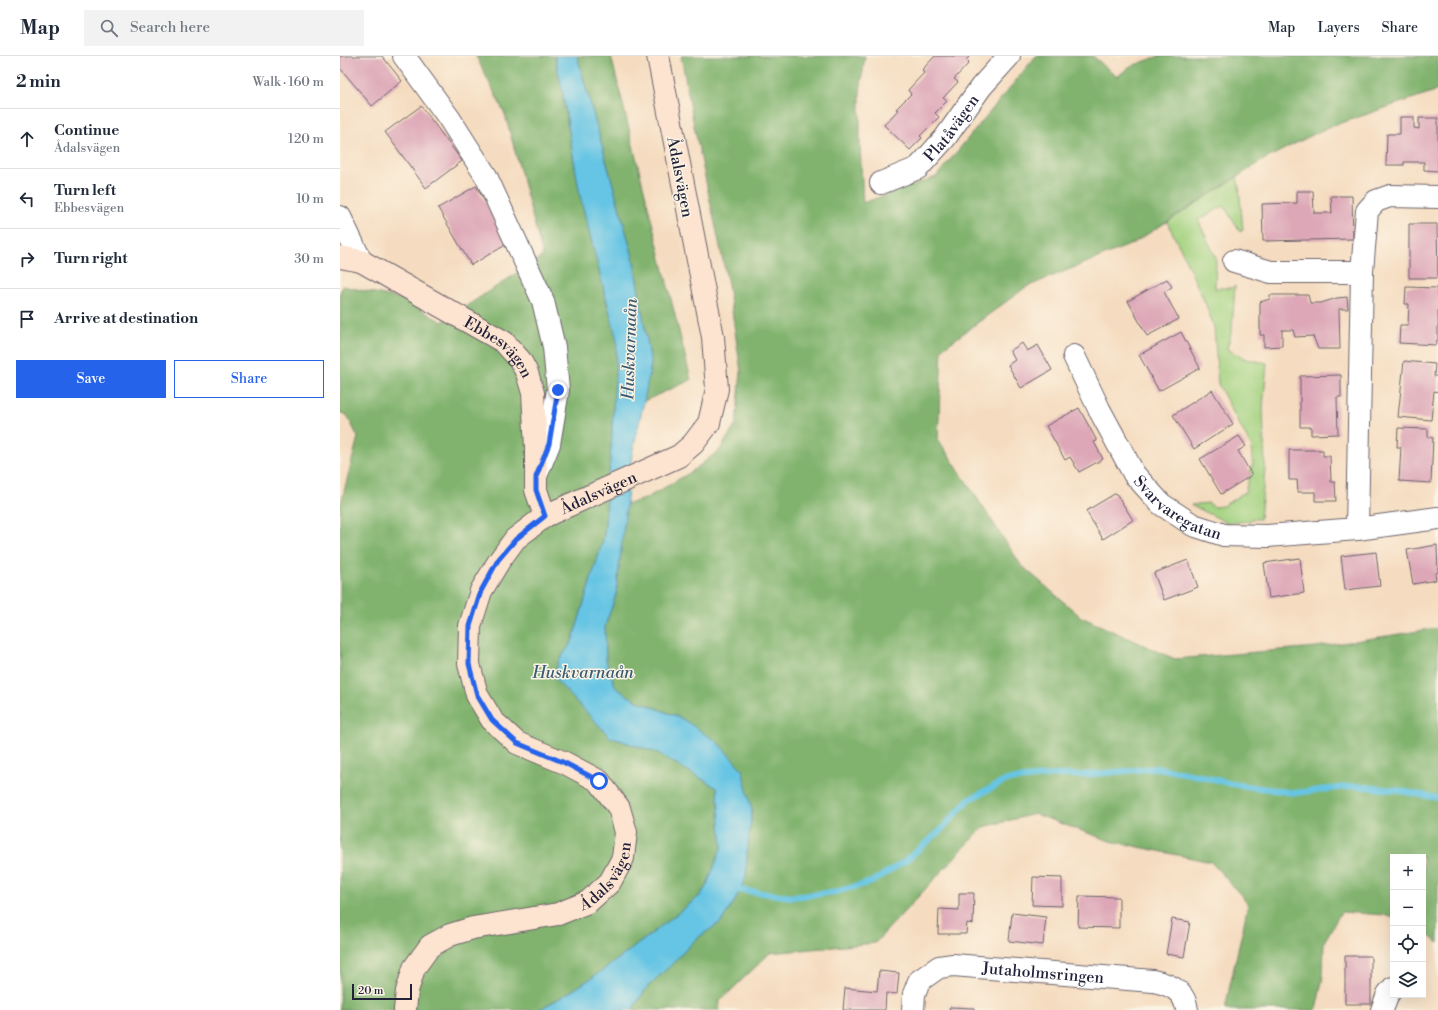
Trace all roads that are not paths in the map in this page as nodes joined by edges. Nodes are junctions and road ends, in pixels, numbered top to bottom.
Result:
1 (404, 56) edge
2 (658, 56) edge
3 (1009, 56) edge
4 (881, 183) dead end
5 (1438, 197) edge
6 (340, 217) edge
7 (340, 257) edge
8 (361, 261) junction
9 (1234, 261) dead end
10 (1362, 272) junction
11 (1074, 356) dead end
12 (536, 477) junction
13 (545, 516) junction
14 (1438, 518) edge
15 (1358, 529) junction
16 (1390, 992) edge
17 (405, 1010) edge
18 (913, 1010) edge
19 (1187, 1010) edge
20 (1382, 1010) edge

1 - 12 street
2 - 13 main road, Ådalsvägen
3 - 4 street, Platåvägen
5 - 10 street
6 - 8 street
7 - 8 main road, Ebbesvägen
8 - 12 main road, Ebbesvägen
9 - 10 street
10 - 15 street
11 - 15 street, Svarvaregatan
12 - 13 main road, Ebbesvägen
13 - 17 main road, Ådalsvägen
14 - 15 street, Svarvaregatan
16 - 20 street
18 - 19 street, Jutaholmsringen

